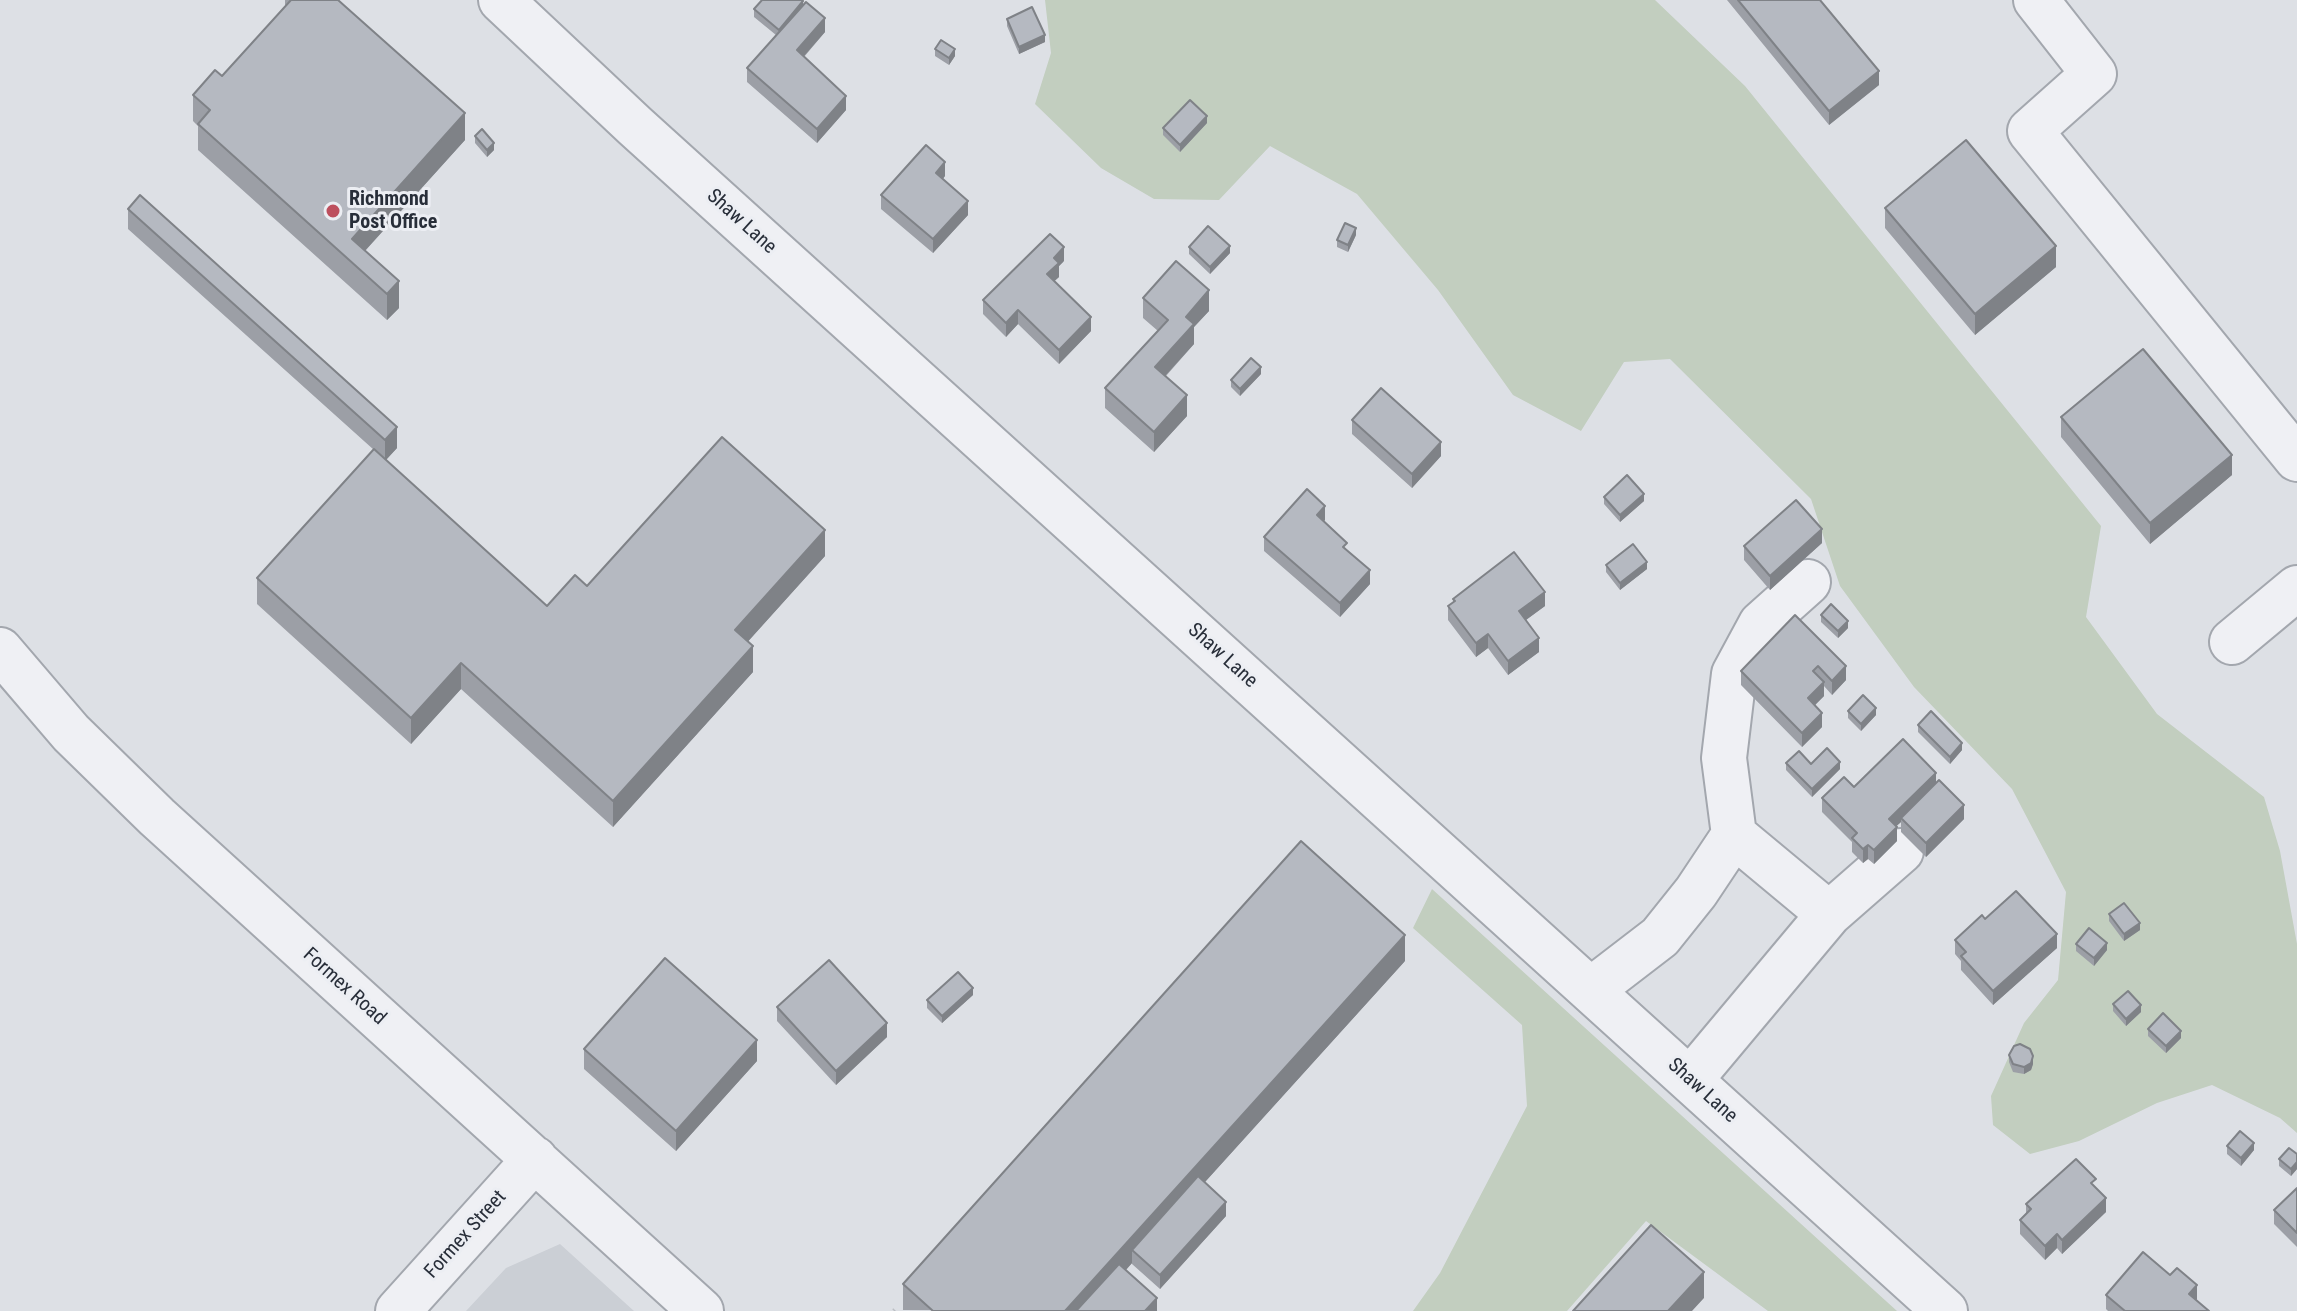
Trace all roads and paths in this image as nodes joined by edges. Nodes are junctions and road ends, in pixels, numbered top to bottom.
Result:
1 (501, 0) edge
2 (2036, 0) edge
3 (2297, 459) edge
4 (1808, 582) dead end
5 (2297, 588) edge
6 (2232, 642) dead end
7 (0, 650) edge
8 (1734, 835) junction
9 (1901, 851) dead end
10 (1829, 914) junction
11 (1591, 990) junction
12 (1690, 1080) junction
13 (535, 1159) junction
14 (398, 1311) edge
15 (701, 1311) edge
16 (1945, 1311) edge

1 - 11 street, Shaw Lane
2 - 3 street
4 - 8 street
5 - 6 street
7 - 13 street, Formex Road
8 - 10 street
8 - 11 street
9 - 10 street
10 - 12 street
11 - 12 street, Shaw Lane
12 - 16 street, Shaw Lane
13 - 14 street, Formex Street
13 - 15 street, Formex Road

